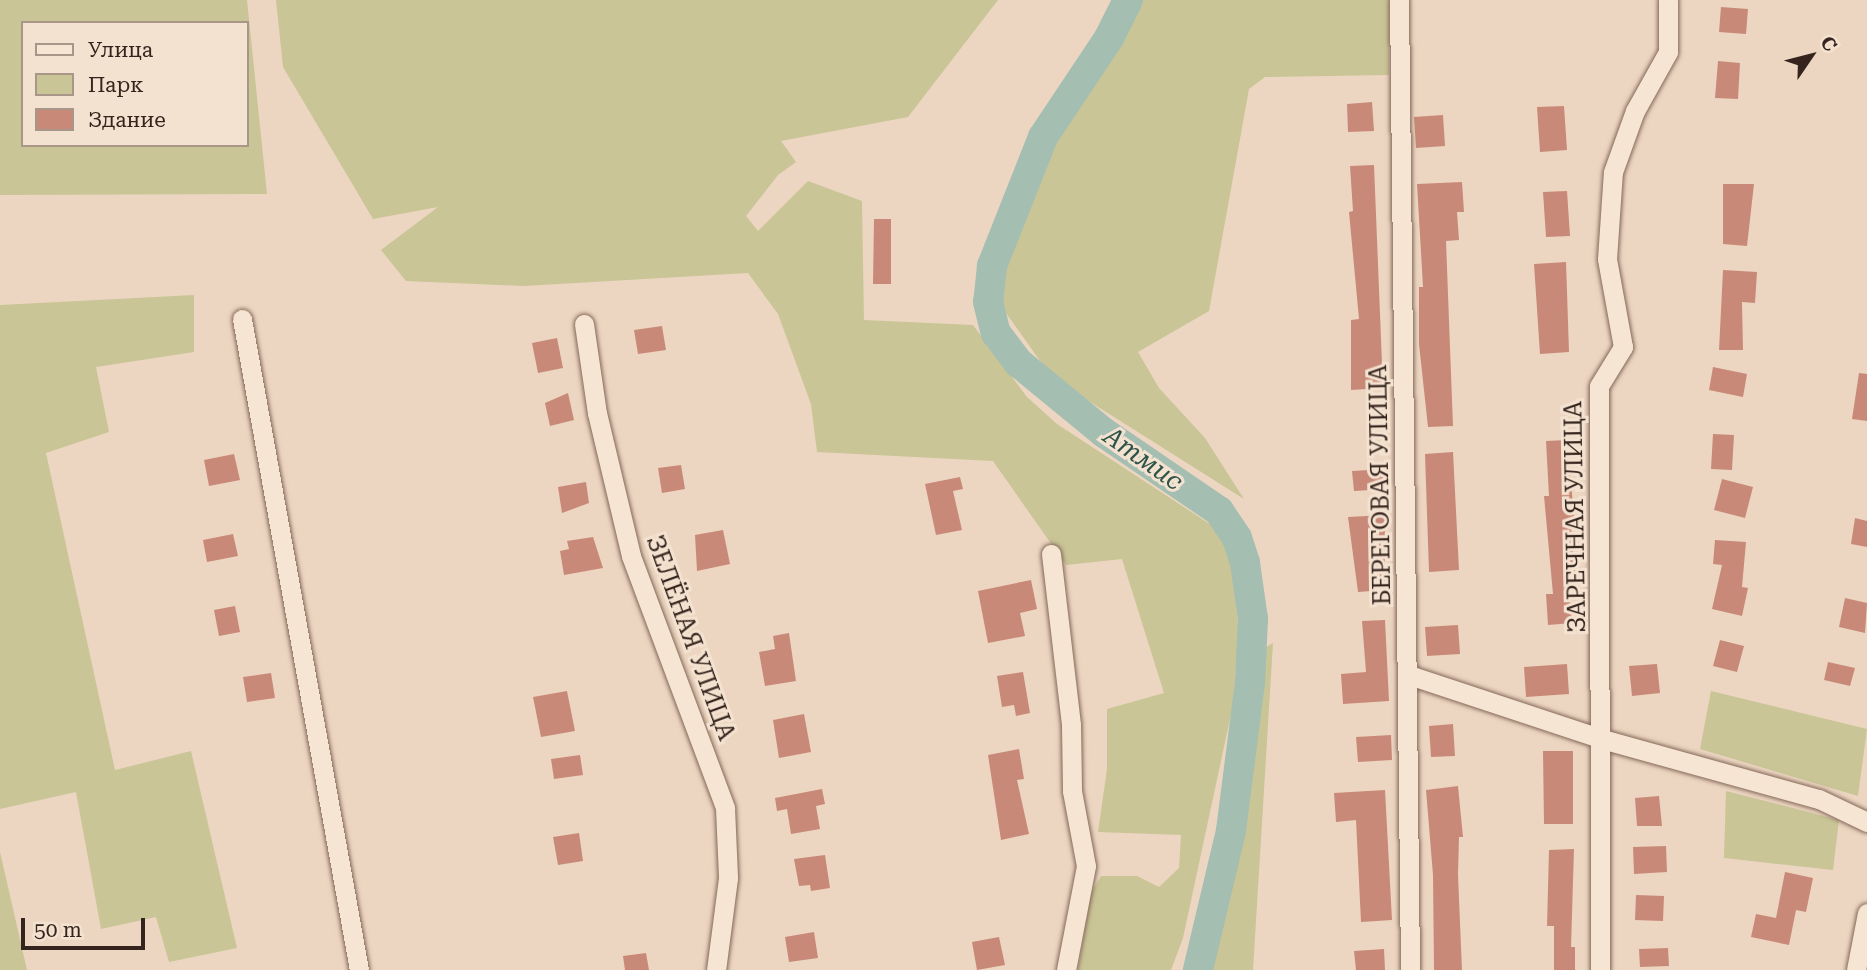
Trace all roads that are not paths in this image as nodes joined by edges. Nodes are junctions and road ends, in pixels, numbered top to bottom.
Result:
1 (1399, 0) edge
2 (1668, 0) edge
3 (242, 318) dead end
4 (584, 324) dead end
5 (1051, 554) dead end
6 (1409, 675) junction
7 (1602, 739) junction
8 (1867, 822) edge
9 (1867, 913) edge
10 (359, 970) edge
11 (716, 970) edge
12 (1066, 970) edge
13 (1410, 970) edge
14 (1600, 970) edge
15 (1856, 970) edge

1 - 6 street, БЕРЕГОВАЯ УЛИЦА
2 - 7 street, ЗАРЕЧНАЯ УЛИЦА
3 - 10 street
4 - 11 street, ЗЕЛЁНАЯ УЛИЦА
5 - 12 street
6 - 7 street
6 - 13 street, БЕРЕГОВАЯ УЛИЦА
7 - 8 street
7 - 14 street, ЗАРЕЧНАЯ УЛИЦА
9 - 15 street

